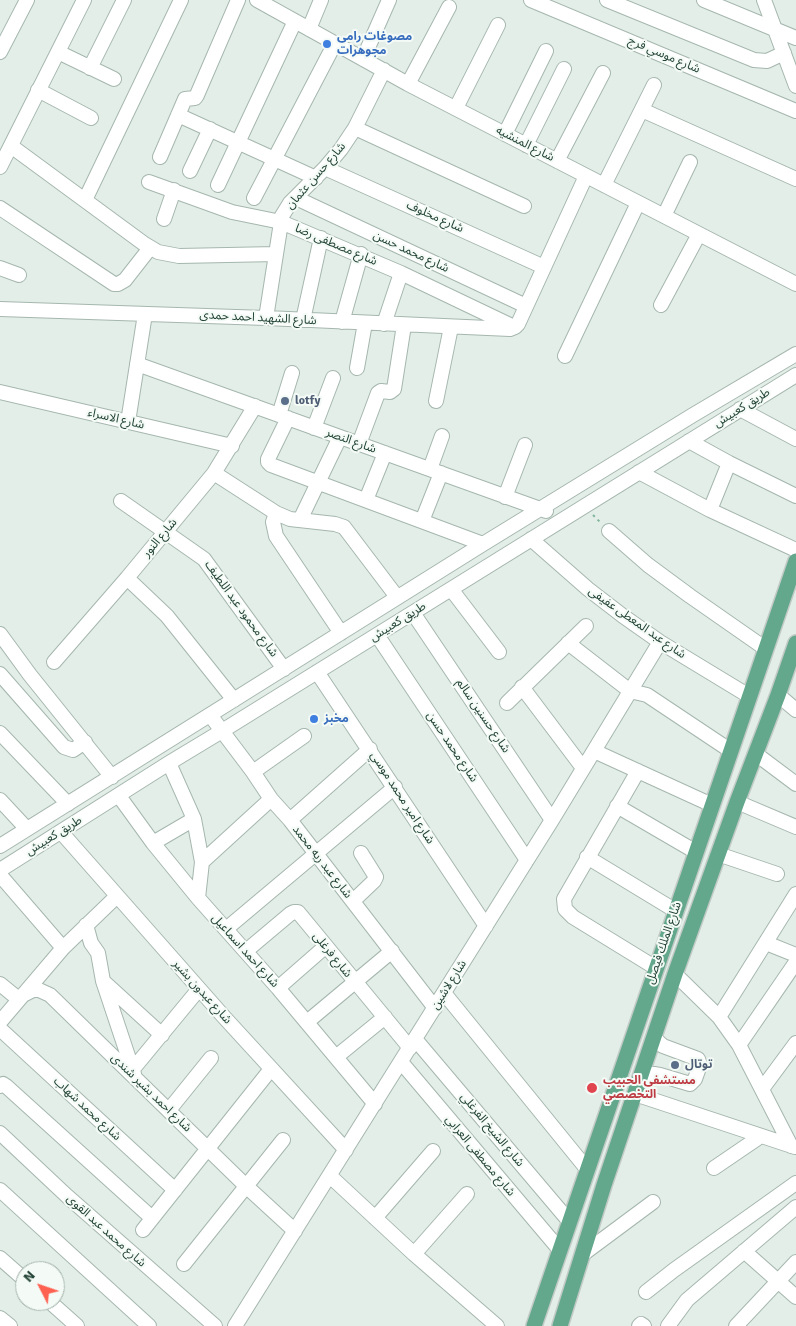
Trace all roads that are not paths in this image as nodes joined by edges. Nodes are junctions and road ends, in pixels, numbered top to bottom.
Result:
1 (27, 0) edge
2 (84, 0) edge
3 (124, 0) edge
4 (181, 0) edge
5 (238, 0) edge
6 (322, 0) edge
7 (389, 0) edge
8 (531, 0) edge
9 (607, 0) edge
10 (704, 0) edge
11 (764, 0) edge
12 (261, 1) edge
13 (449, 7) dead end
14 (295, 21) junction
15 (498, 24) dead end
16 (309, 29) junction
17 (775, 30) junction
18 (796, 38) edge
19 (335, 43) junction
20 (546, 51) dead end
21 (0, 52) edge
22 (58, 52) junction
23 (784, 53) junction
24 (363, 59) junction
25 (90, 68) junction
26 (564, 68) dead end
27 (384, 70) junction
28 (603, 73) dead end
29 (114, 79) dead end
30 (408, 84) junction
31 (654, 84) dead end
32 (796, 86) edge
33 (38, 90) junction
34 (456, 108) junction
35 (642, 110) junction
36 (796, 111) edge
37 (178, 115) junction
38 (91, 118) dead end
39 (354, 128) junction
40 (210, 129) junction
41 (505, 134) junction
42 (238, 142) junction
43 (526, 145) junction
44 (11, 146) junction
45 (160, 157) dead end
46 (275, 159) junction
47 (557, 161) junction
48 (690, 162) dead end
49 (0, 167) edge
50 (190, 171) dead end
51 (321, 173) junction
52 (586, 176) junction
53 (796, 179) edge
54 (149, 182) dead end
55 (218, 185) dead end
56 (604, 185) junction
57 (174, 190) junction
58 (254, 198) dead end
59 (296, 198) junction
60 (85, 200) junction
61 (638, 203) junction
62 (524, 206) dead end
63 (0, 208) edge
64 (664, 216) junction
65 (164, 219) dead end
66 (281, 222) junction
67 (699, 234) junction
68 (320, 238) junction
69 (150, 248) junction
70 (276, 254) junction
71 (360, 254) junction
72 (544, 266) junction
73 (0, 268) edge
74 (401, 273) junction
75 (19, 274) dead end
76 (796, 284) edge
77 (661, 305) dead end
78 (526, 306) junction
79 (0, 310) edge
80 (145, 314) junction
81 (266, 318) junction
82 (303, 320) junction
83 (342, 322) junction
84 (365, 323) junction
85 (384, 324) junction
86 (404, 325) junction
87 (451, 327) junction
88 (515, 327) junction
89 (796, 354) edge
90 (565, 356) dead end
91 (137, 364) junction
92 (356, 368) dead end
93 (292, 373) dead end
94 (796, 375) edge
95 (333, 378) dead end
96 (0, 392) edge
97 (436, 401) dead end
98 (255, 406) junction
99 (740, 409) junction
100 (693, 414) junction
101 (284, 417) junction
102 (128, 422) junction
103 (314, 428) junction
104 (704, 432) junction
105 (442, 436) dead end
106 (340, 437) junction
107 (796, 439) edge
108 (689, 441) junction
109 (360, 444) junction
110 (525, 445) dead end
111 (232, 446) junction
112 (385, 453) junction
113 (729, 464) junction
114 (436, 471) junction
115 (639, 472) junction
116 (214, 473) junction
117 (318, 482) junction
118 (505, 496) junction
119 (796, 496) edge
120 (366, 500) junction
121 (121, 501) dead end
122 (541, 509) junction
123 (710, 510) junction
124 (276, 513) junction
125 (564, 519) junction
126 (300, 520) junction
127 (422, 521) junction
128 (609, 531) road end
129 (165, 532) junction
130 (531, 539) junction
131 (483, 544) junction
132 (796, 550) edge
133 (796, 561) edge
134 (127, 578) junction
135 (451, 589) junction
136 (397, 597) junction
137 (413, 613) junction
138 (586, 626) dead end
139 (341, 633) junction
140 (0, 634) edge
141 (378, 635) junction
142 (660, 642) junction
143 (568, 643) junction
144 (796, 643) edge
145 (766, 649) junction
146 (499, 652) dead end
147 (54, 662) dead end
148 (284, 669) junction
149 (318, 672) junction
150 (0, 674) edge
151 (522, 687) junction
152 (630, 691) junction
153 (778, 695) junction
154 (750, 696) junction
155 (234, 700) junction
156 (507, 703) dead end
157 (796, 710) edge
158 (210, 715) junction
159 (222, 732) junction
160 (0, 733) edge
161 (304, 736) dead end
162 (85, 742) junction
163 (370, 749) junction
164 (594, 751) junction
165 (730, 751) junction
166 (756, 754) junction
167 (168, 763) junction
168 (583, 768) junction
169 (638, 771) junction
170 (253, 772) junction
171 (112, 777) junction
172 (796, 784) edge
173 (395, 787) junction
174 (119, 796) junction
175 (0, 800) edge
176 (271, 800) junction
177 (737, 802) junction
178 (68, 804) junction
179 (712, 804) junction
180 (618, 806) junction
181 (194, 820) junction
182 (290, 820) junction
183 (552, 820) junction
184 (796, 827) edge
185 (27, 829) junction
186 (61, 832) junction
187 (153, 843) junction
188 (0, 846) edge
189 (696, 852) junction
190 (316, 853) junction
191 (361, 853) dead end
192 (718, 854) junction
193 (588, 857) junction
194 (527, 860) junction
195 (202, 862) junction
196 (0, 870) edge
197 (777, 874) dead end
198 (0, 875) edge
199 (796, 894) edge
200 (117, 896) junction
201 (198, 898) junction
202 (353, 901) junction
203 (676, 911) junction
204 (86, 925) junction
205 (486, 926) junction
206 (226, 929) junction
207 (766, 943) junction
208 (326, 946) junction
209 (63, 948) junction
210 (246, 951) junction
211 (392, 951) junction
212 (796, 955) edge
213 (796, 962) edge
214 (656, 968) junction
215 (675, 974) junction
216 (102, 980) junction
217 (355, 982) junction
218 (0, 984) edge
219 (278, 988) junction
220 (200, 989) junction
221 (444, 994) junction
222 (22, 996) junction
223 (435, 1008) junction
224 (384, 1017) junction
225 (719, 1017) junction
226 (0, 1022) edge
227 (307, 1022) junction
228 (0, 1029) edge
229 (162, 1035) junction
230 (654, 1038) junction
231 (796, 1043) edge
232 (413, 1044) junction
233 (739, 1045) junction
234 (336, 1057) junction
235 (211, 1058) dead end
236 (401, 1062) junction
237 (271, 1069) junction
238 (134, 1073) junction
239 (641, 1076) junction
240 (0, 1086) edge
241 (762, 1088) junction
242 (635, 1094) junction
243 (375, 1104) junction
244 (168, 1110) junction
245 (602, 1127) junction
246 (0, 1133) edge
247 (622, 1134) junction
248 (761, 1136) junction
249 (283, 1140) dead end
250 (793, 1147) edge
251 (208, 1148) junction
252 (346, 1150) junction
253 (432, 1151) dead end
254 (714, 1168) dead end
255 (587, 1169) junction
256 (330, 1176) junction
257 (796, 1183) edge
258 (246, 1186) junction
259 (0, 1190) edge
260 (175, 1190) junction
261 (467, 1194) dead end
262 (653, 1202) dead end
263 (796, 1207) edge
264 (152, 1218) junction
265 (375, 1218) junction
266 (569, 1221) junction
267 (143, 1230) dead end
268 (295, 1231) junction
269 (559, 1249) junction
270 (744, 1251) junction
271 (414, 1254) junction
272 (583, 1254) junction
273 (0, 1258) edge
274 (796, 1262) edge
275 (184, 1264) dead end
276 (15, 1271) edge
277 (778, 1281) junction
278 (646, 1292) dead end
279 (796, 1297) edge
280 (60, 1311) edge
281 (0, 1318) edge
282 (10, 1326) edge
283 (77, 1326) edge
284 (149, 1326) edge
285 (215, 1326) edge
286 (236, 1326) edge
287 (497, 1326) edge
288 (534, 1326) edge
289 (560, 1326) edge
290 (668, 1326) edge
291 (736, 1326) edge

1 - 21 street
2 - 22 street
3 - 25 street
4 - 60 street
5 - 37 street
6 - 16 street
7 - 24 street
8 - 36 street, شارع موسي فرج
9 - 23 street
10 - 17 street
11 - 17 street
12 - 14 street, شارع المنشيه
13 - 30 street
14 - 16 street, شارع المنشيه
14 - 42 street
15 - 34 street
16 - 19 street, شارع المنشيه
17 - 18 street
17 - 23 street
19 - 24 street, شارع المنشيه
19 - 46 street
20 - 41 street
22 - 25 street
22 - 33 street
23 - 32 street
24 - 27 street, شارع المنشيه
25 - 29 street
26 - 43 street
27 - 30 street, شارع المنشيه
27 - 39 street, شارع حسن عثمان
28 - 47 street
30 - 34 street, شارع المنشيه
31 - 35 street
33 - 38 street
33 - 44 street
34 - 41 street, شارع المنشيه
35 - 53 street
35 - 56 street
37 - 40 street, شارع مخلوف
37 - 45 street
39 - 51 street, شارع حسن عثمان
39 - 62 street
40 - 42 street, شارع مخلوف
40 - 50 street
41 - 43 street, شارع المنشيه
42 - 46 street, شارع مخلوف
42 - 55 street
43 - 47 street, شارع المنشيه
44 - 49 street
44 - 60 street
46 - 51 street, شارع مخلوف
46 - 58 street
47 - 52 street, شارع المنشيه
48 - 64 street
51 - 59 street, شارع حسن عثمان
51 - 72 street, شارع مخلوف
52 - 56 street, شارع المنشيه
52 - 72 street
54 - 57 street, شارع مصطفى رضا
56 - 61 street, شارع المنشيه
57 - 65 street
57 - 66 street, شارع مصطفى رضا
59 - 66 street, شارع حسن عثمان
59 - 78 street, شارع محمد حسن
60 - 69 street
61 - 64 street, شارع المنشيه
61 - 90 street
63 - 69 street
64 - 67 street, شارع المنشيه
66 - 68 street, شارع مصطفى رضا
66 - 70 street, شارع حسن عثمان
67 - 76 street, شارع المنشيه
67 - 77 street
68 - 71 street, شارع مصطفى رضا
68 - 82 street
69 - 70 street
70 - 81 street, شارع حسن عثمان
71 - 74 street, شارع مصطفى رضا
71 - 83 street
72 - 78 street
73 - 75 street
74 - 85 street
74 - 88 street, شارع مصطفى رضا
78 - 88 street
79 - 80 street, شارع الشهيد احمد حمدى
80 - 81 street, شارع الشهيد احمد حمدى
80 - 91 street
81 - 82 street, شارع الشهيد احمد حمدى
82 - 83 street, شارع الشهيد احمد حمدى
83 - 84 street, شارع الشهيد احمد حمدى
84 - 85 street, شارع الشهيد احمد حمدى
84 - 92 street
85 - 86 street, شارع الشهيد احمد حمدى
86 - 87 street, شارع الشهيد احمد حمدى
86 - 109 street
87 - 88 street, شارع الشهيد احمد حمدى
87 - 97 street
89 - 100 street, طريق كعبيش
91 - 98 street, شارع النصر
91 - 102 street
93 - 101 street
94 - 99 street, طريق كعبيش
95 - 103 street
96 - 102 street, شارع الاسراء
98 - 101 street, شارع النصر
98 - 111 street, شارع النور
99 - 104 street, طريق كعبيش
99 - 107 street
100 - 104 street
100 - 122 street, طريق كعبيش
101 - 103 street, شارع النصر
101 - 117 street
102 - 111 street, شارع الاسراء
103 - 106 street, شارع النصر
104 - 108 street, طريق كعبيش
105 - 114 street
106 - 109 street, شارع النصر
106 - 117 street
108 - 113 street
108 - 115 street, طريق كعبيش
109 - 112 street, شارع النصر
110 - 118 street
111 - 116 street, شارع النور
112 - 114 street, شارع النصر
112 - 120 street
113 - 119 street
113 - 123 street
114 - 118 street, شارع النصر
114 - 127 street
115 - 123 street
115 - 125 street, طريق كعبيش
116 - 124 street
116 - 129 street, شارع النور
117 - 120 street
117 - 126 street
118 - 122 street, شارع النصر
120 - 127 street
121 - 129 street, شارع محمود عبد اللطيف
122 - 125 street, شارع النصر
122 - 131 street, طريق كعبيش
123 - 132 street
124 - 126 street
124 - 139 street
125 - 130 street, طريق كعبيش
126 - 136 street
127 - 131 street
128 - 145 street
129 - 134 street, شارع النور
129 - 148 street, شارع محمود عبد اللطيف
130 - 135 street, طريق كعبيش
130 - 142 street, شارع عبد المعطى عفيفى
131 - 136 street, طريق كعبيش
133 - 145 main road, شارع الملك فيصل
134 - 147 street, شارع النور
134 - 155 street
135 - 137 street, طريق كعبيش
135 - 146 street
136 - 139 street, طريق كعبيش
137 - 141 street, طريق كعبيش
137 - 183 street, شارع حسنين سالم
138 - 143 street
139 - 148 street, طريق كعبيش
140 - 162 street
141 - 149 street, طريق كعبيش
141 - 194 street, شارع محمد حسن
142 - 152 street, شارع لاشين
142 - 154 street, شارع عبد المعطى عفيفى
143 - 151 street
143 - 152 street
144 - 153 main road, شارع الملك فيصل
145 - 154 main road, شارع الملك فيصل
148 - 155 street, طريق كعبيش
149 - 159 street, طريق كعبيش
149 - 163 street, شارع امير محمد موسي
150 - 162 street
151 - 156 street
151 - 168 street
152 - 164 street, شارع لاشين
152 - 165 street
153 - 157 street
153 - 166 main road, شارع الملك فيصل
154 - 165 main road, شارع الملك فيصل
155 - 158 street, طريق كعبيش
158 - 159 street, شارع عبد ريه محمد
158 - 171 street, طريق كعبيش
159 - 167 street, طريق كعبيش
159 - 170 street, شارع عبد ريه محمد
160 - 178 street
161 - 170 street
162 - 171 street
163 - 173 street, شارع امير محمد موسي
163 - 182 street
164 - 168 street, شارع لاشين
164 - 169 street
165 - 179 main road, شارع الملك فيصل
166 - 172 street
166 - 177 main road, شارع الملك فيصل
167 - 174 street, طريق كعبيش
167 - 181 street
168 - 183 street, شارع لاشين
169 - 179 street
169 - 180 street
170 - 176 street, شارع عبد ريه محمد
171 - 178 street, طريق كعبيش
173 - 190 street
173 - 205 street, شارع امير محمد موسي
174 - 186 street, طريق كعبيش
174 - 187 street, شارع احمد اسماعيل
175 - 185 street
176 - 182 street, شارع عبد ريه محمد
176 - 195 street
177 - 184 street
177 - 192 main road, شارع الملك فيصل
178 - 185 street, طريق كعبيش
179 - 189 main road, شارع الملك فيصل
180 - 189 street
180 - 193 street
181 - 187 street
181 - 195 street
182 - 190 street, شارع عبد ريه محمد
183 - 194 street, شارع لاشين
185 - 188 street, طريق كعبيش
186 - 196 street, طريق كعبيش
186 - 200 street, شارع عبدون بشير
187 - 201 street, شارع احمد اسماعيل
189 - 203 main road, شارع الملك فيصل
190 - 202 street, شارع عبد ريه محمد
190 - 206 street
191 - 202 street
192 - 197 street
192 - 215 main road, شارع الملك فيصل
193 - 203 street
193 - 214 street
194 - 205 street, شارع لاشين
195 - 201 street
198 - 209 street
199 - 207 street
200 - 204 street
200 - 220 street, شارع عبدون بشير
201 - 206 street, شارع احمد اسماعيل
202 - 211 street, شارع عبد ريه محمد
203 - 214 main road, شارع الملك فيصل
204 - 209 street
204 - 216 street
205 - 221 street, شارع لاشين
206 - 210 street, شارع احمد اسماعيل
207 - 212 street
207 - 225 street
208 - 210 street, شارع فرغلى
208 - 217 street, شارع فرغلى
208 - 219 street
209 - 222 street
210 - 219 street, شارع احمد اسماعيل
211 - 217 street
211 - 223 street, شارع عبد ريه محمد
213 - 233 street
214 - 245 main road, شارع الملك فيصل
215 - 225 street
215 - 230 main road, شارع الملك فيصل
216 - 229 street
216 - 238 street
217 - 224 street, شارع فرغلى
217 - 227 street
218 - 222 street
219 - 227 street, شارع احمد اسماعيل
220 - 229 street
220 - 237 street, شارع عبدون بشير
221 - 223 street, شارع لاشين
221 - 255 street
222 - 226 street
222 - 238 street, شارع احمد بشير شندى
223 - 232 street, شارع لاشين
224 - 232 street, شارع فرغلى
224 - 234 street
225 - 233 street
227 - 234 street, شارع احمد اسماعيل
228 - 260 street, شارع محمد شهاب
229 - 238 street
230 - 239 main road, شارع الملك فيصل
230 - 239 street
231 - 241 street
232 - 236 street, شارع لاشين
232 - 266 street, شارع الشيخ الفرغلي
233 - 241 street
234 - 243 street, شارع احمد اسماعيل
235 - 244 street
236 - 243 street, شارع لاشين
236 - 269 street, شارع مصطفى العرابي
237 - 251 street
237 - 252 street, شارع عبدون بشير
238 - 244 street, شارع احمد بشير شندى
239 - 242 main road, شارع الملك فيصل
240 - 264 street
241 - 250 street
242 - 247 main road, شارع الملك فيصل
242 - 248 street
243 - 252 street, شارع لاشين
244 - 251 street, شارع احمد بشير شندى
245 - 247 main road
245 - 255 main road, شارع الملك فيصل
246 - 285 street, شارع محمد عبد القوى
247 - 272 main road, شارع الملك فيصل
248 - 250 street
248 - 254 street
249 - 258 street
251 - 258 street, شارع احمد بشير شندى
251 - 260 street
252 - 256 street, شارع لاشين
253 - 265 street
255 - 266 main road, شارع الملك فيصل
256 - 265 street
256 - 268 street, شارع لاشين
257 - 278 street
258 - 268 street, شارع احمد بشير شندى
258 - 275 street
259 - 284 street
260 - 264 street
261 - 271 street
262 - 272 street
263 - 270 street
264 - 267 street
265 - 271 street
266 - 269 main road, شارع الملك فيصل
268 - 286 street, شارع لاشين
269 - 288 main road, شارع الملك فيصل
270 - 277 street
270 - 290 street
271 - 287 street
272 - 289 main road, شارع الملك فيصل
273 - 276 street
274 - 277 street
277 - 279 street
277 - 291 street
280 - 283 street
281 - 282 street

